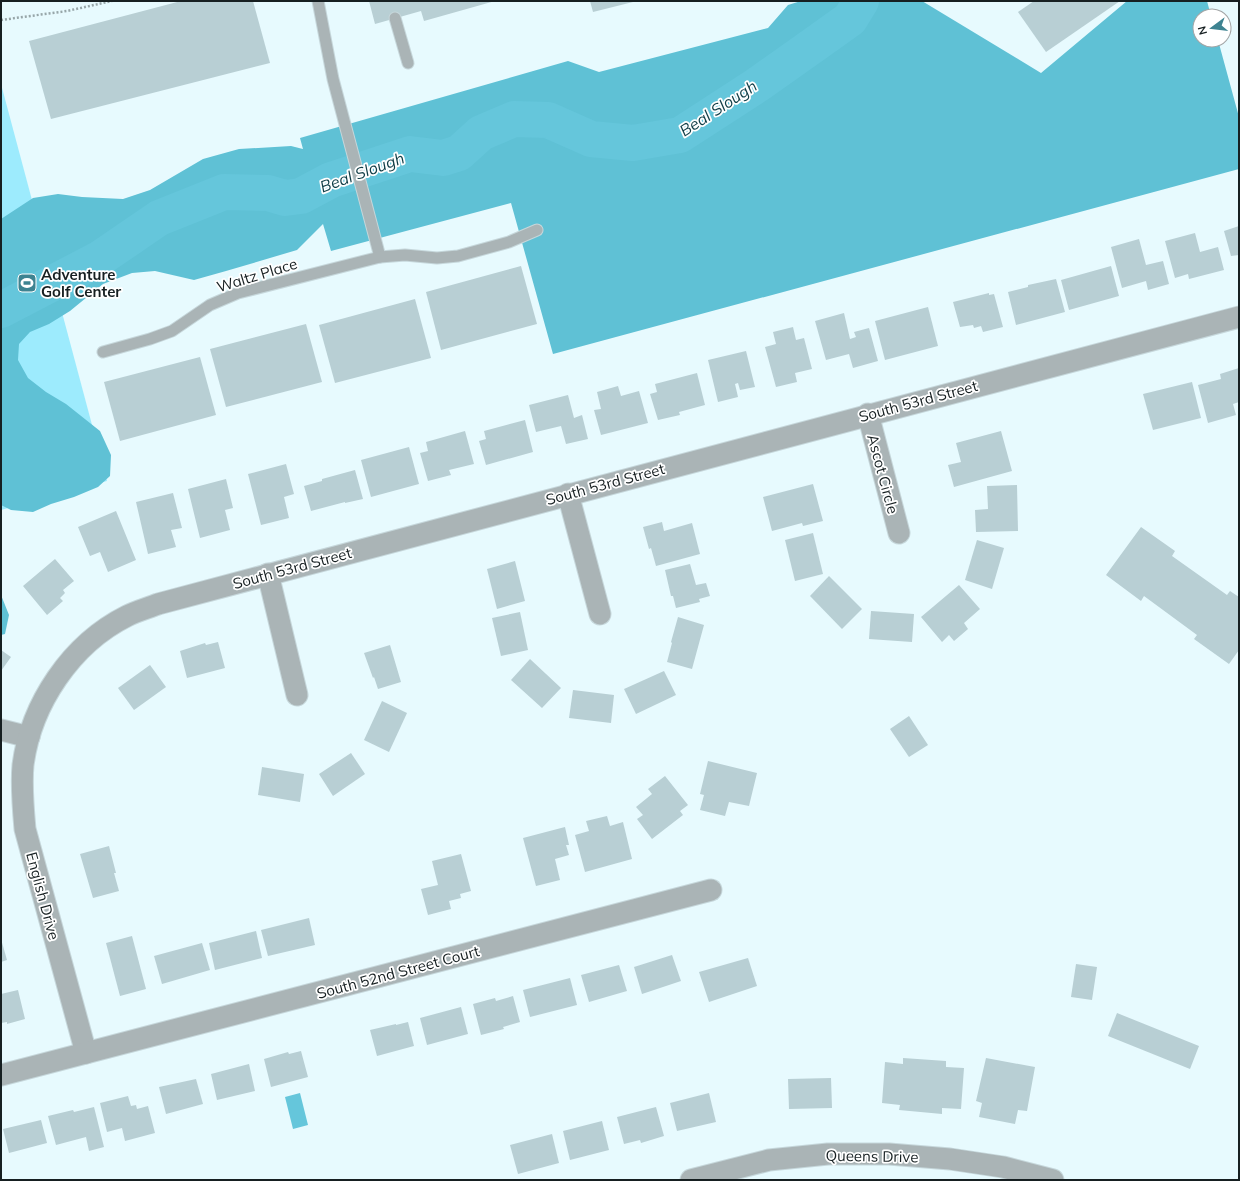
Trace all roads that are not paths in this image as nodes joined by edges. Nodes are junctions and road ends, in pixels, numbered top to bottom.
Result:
1 (318, 1) edge
2 (395, 18) dead end
3 (408, 63) dead end
4 (537, 230) dead end
5 (380, 256) junction
6 (1239, 317) edge
7 (103, 352) dead end
8 (868, 414) junction
9 (568, 494) junction
10 (899, 533) dead end
11 (268, 574) junction
12 (600, 614) dead end
13 (297, 695) dead end
14 (1, 730) edge
15 (29, 737) junction
16 (711, 890) dead end
17 (86, 1053) junction
18 (1, 1075) edge
19 (704, 1178) edge
20 (1053, 1180) edge

1 - 5 lane
2 - 3 lane
4 - 5 lane, Waltz Place
5 - 7 lane, Waltz Place
6 - 8 street, South 53rd Street
8 - 9 street, South 53rd Street
8 - 10 street, Ascot Circle
9 - 11 street, South 53rd Street
9 - 12 street
11 - 13 street
11 - 15 street, South 53rd Street
14 - 15 street
15 - 17 street, English Drive
16 - 17 street, South 52nd Street Court
17 - 18 street, South 52nd Street Court
19 - 20 street, Queens Drive

